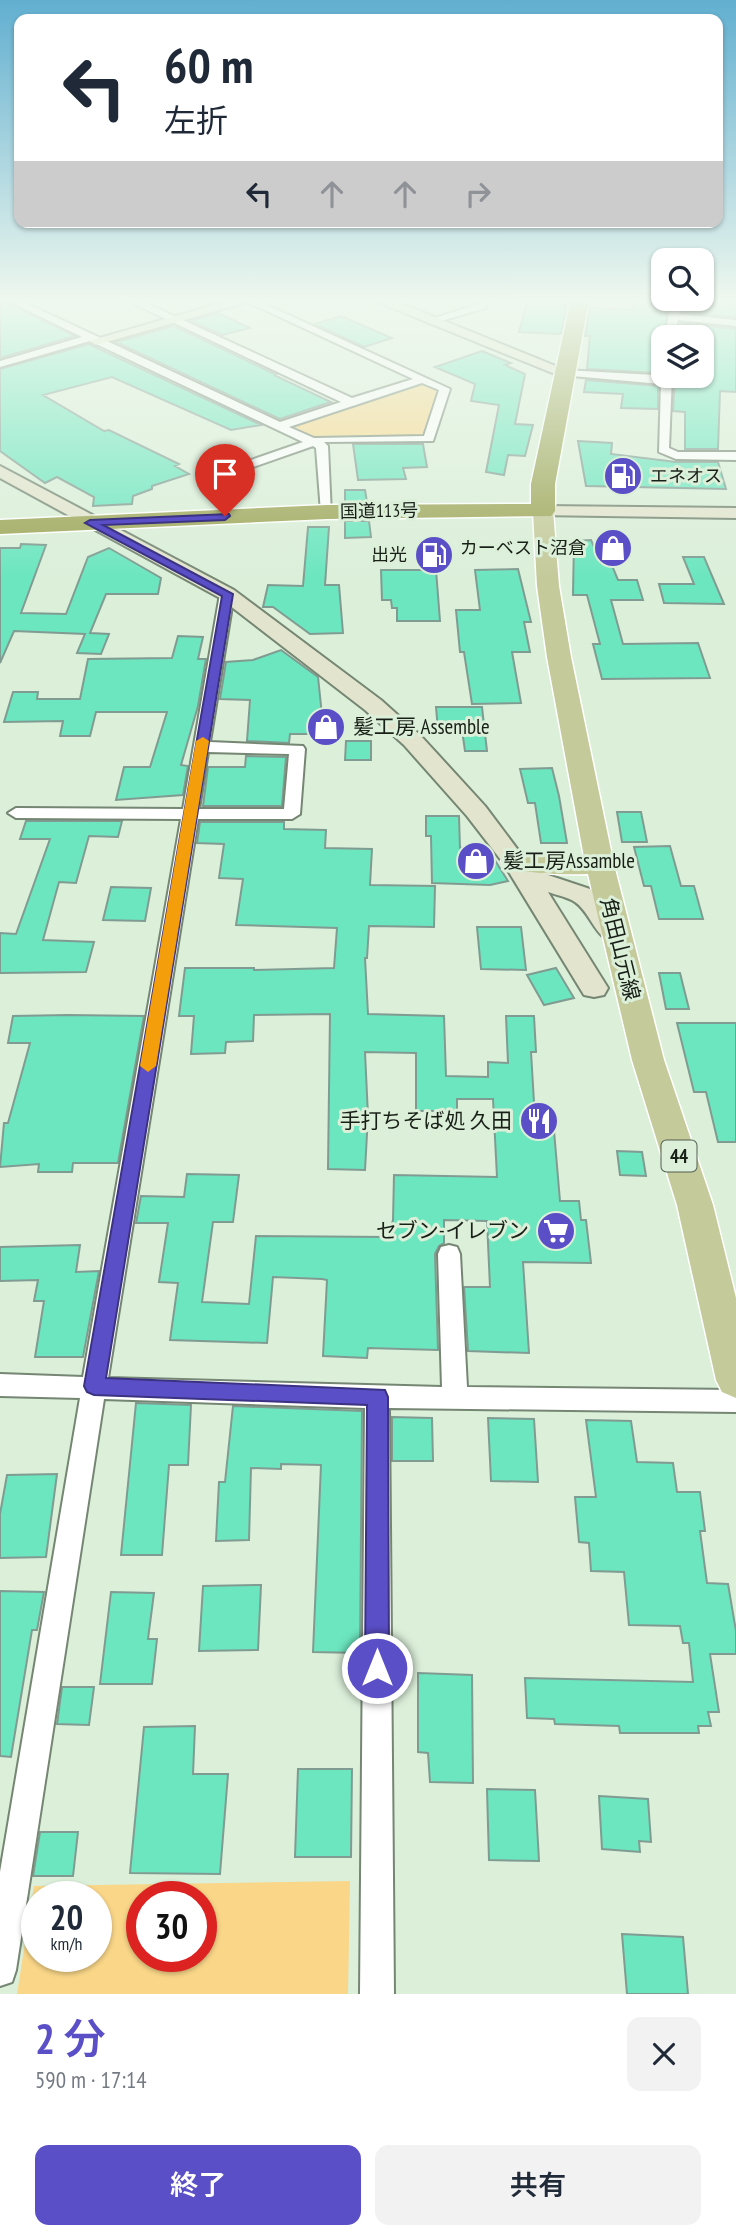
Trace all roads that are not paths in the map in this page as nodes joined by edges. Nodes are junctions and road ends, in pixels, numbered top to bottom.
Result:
1 (203, 392) edge
2 (330, 392) edge
3 (382, 392) edge
4 (444, 392) edge
5 (561, 392) edge
6 (666, 392) edge
7 (351, 402) junction
8 (277, 427) junction
9 (313, 442) junction
10 (736, 456) edge
11 (0, 471) edge
12 (543, 511) junction
13 (327, 512) junction
14 (736, 513) edge
15 (225, 516) junction
16 (90, 523) junction
17 (0, 527) edge
18 (228, 594) junction
19 (202, 747) junction
20 (16, 813) dead end
21 (190, 813) junction
22 (600, 865) junction
23 (519, 868) junction
24 (615, 934) junction
25 (594, 988) dead end
26 (449, 1254) dead end
27 (736, 1380) edge
28 (0, 1385) edge
29 (94, 1386) junction
30 (377, 1397) junction
31 (454, 1398) junction
32 (736, 1401) edge
33 (0, 1970) edge
34 (377, 1994) edge

1 - 8 street
2 - 7 street
3 - 7 street
4 - 9 street
5 - 12 highway
6 - 10 street
7 - 8 street
8 - 9 street
9 - 13 street
9 - 15 street
11 - 16 street
12 - 13 highway, 国道113号
12 - 14 street
12 - 22 main road, 角田山元線 / 44
13 - 15 highway, 国道113号
15 - 16 highway, 国道113号
16 - 17 highway, 国道113号
16 - 18 street
18 - 19 street
18 - 23 street
19 - 21 street
19 - 21 street
20 - 21 street
21 - 29 street
22 - 23 main road
22 - 24 main road, 角田山元線 / 44
23 - 24 street
23 - 25 street
24 - 27 main road, 角田山元線 / 44
26 - 31 street
28 - 29 street
29 - 30 street
29 - 33 street
30 - 31 street
30 - 34 street
31 - 32 street

